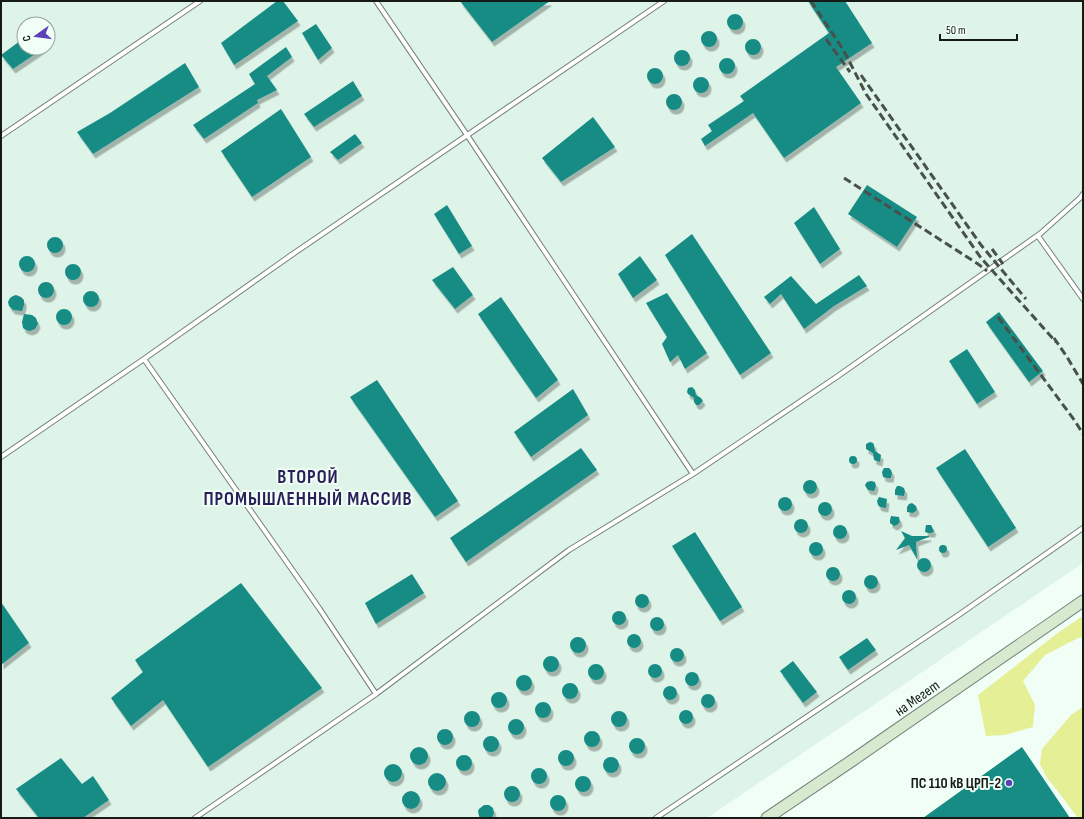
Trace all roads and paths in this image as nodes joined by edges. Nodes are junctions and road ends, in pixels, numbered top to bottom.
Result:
1 (200, 1) edge
2 (376, 1) edge
3 (664, 1) edge
4 (467, 135) junction
5 (1, 136) edge
6 (1083, 194) edge
7 (1038, 236) junction
8 (1083, 299) edge
9 (144, 359) junction
10 (1, 457) edge
11 (694, 474) junction
12 (1083, 528) edge
13 (1083, 601) edge
14 (376, 694) junction
15 (195, 818) edge
16 (656, 818) edge
17 (767, 818) edge

1 - 5 lane
2 - 4 lane
3 - 4 lane
4 - 9 lane
4 - 11 lane
6 - 7 lane
7 - 8 lane
7 - 11 lane
9 - 10 lane
9 - 14 lane
11 - 14 lane
12 - 16 lane
13 - 17 street, на Мегет
14 - 15 lane

